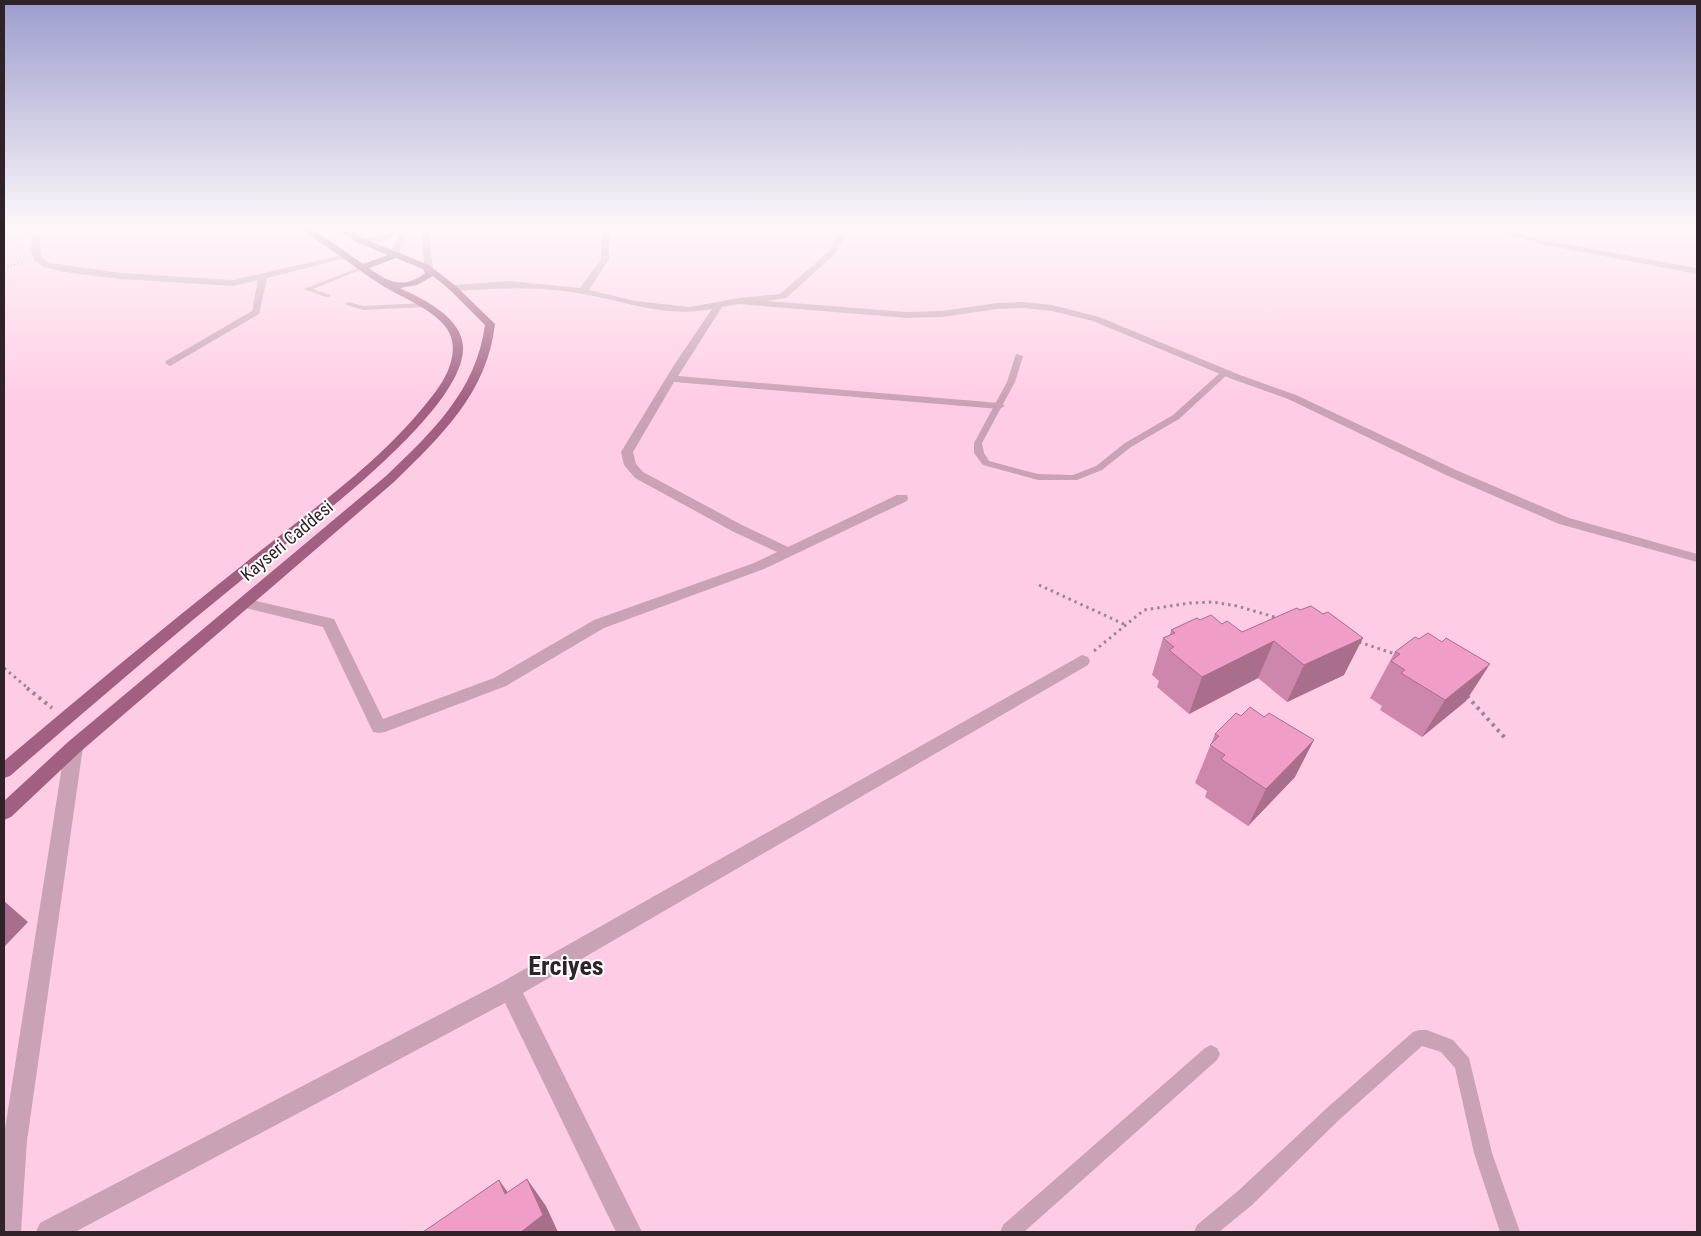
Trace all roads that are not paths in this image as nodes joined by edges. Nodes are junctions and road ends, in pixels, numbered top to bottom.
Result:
1 (261, 285) edge
2 (318, 285) edge
3 (387, 285) edge
4 (449, 285) edge
5 (500, 285) edge
6 (517, 285) edge
7 (587, 285) edge
8 (795, 285) edge
9 (453, 288) junction
10 (583, 291) junction
11 (328, 296) dead end
12 (739, 301) junction
13 (349, 304) dead end
14 (424, 304) junction
15 (719, 305) junction
16 (1019, 356) dead end
17 (170, 363) dead end
18 (1225, 373) junction
19 (671, 379) junction
20 (998, 406) junction
21 (902, 498) dead end
22 (788, 552) junction
23 (1697, 558) edge
24 (243, 603) junction
25 (1082, 660) road end
26 (74, 747) junction
27 (4, 771) edge
28 (4, 812) edge
29 (510, 989) junction
30 (1211, 1054) dead end
31 (9, 1148) edge
32 (8, 1232) edge
33 (49, 1232) edge
34 (629, 1232) edge
35 (1010, 1232) edge
36 (1204, 1232) edge
37 (1510, 1232) edge

1 - 17 street
2 - 11 lane
3 - 14 main road, Kayseri Caddesi
4 - 9 main road, Kayseri Caddesi
5 - 9 street
6 - 10 street
7 - 10 street
8 - 12 street
9 - 24 main road, Kayseri Caddesi
10 - 15 street
12 - 15 street
12 - 18 street
13 - 14 lane
14 - 27 main road, Kayseri Caddesi
15 - 19 street
16 - 20 lane
18 - 20 lane
18 - 23 street
19 - 20 street
19 - 22 street
21 - 22 street
22 - 24 street
24 - 26 main road, Kayseri Caddesi
25 - 29 street
26 - 28 main road, Kayseri Caddesi
26 - 31 street
29 - 33 street
29 - 34 street
30 - 35 lane
31 - 32 street
36 - 37 lane

